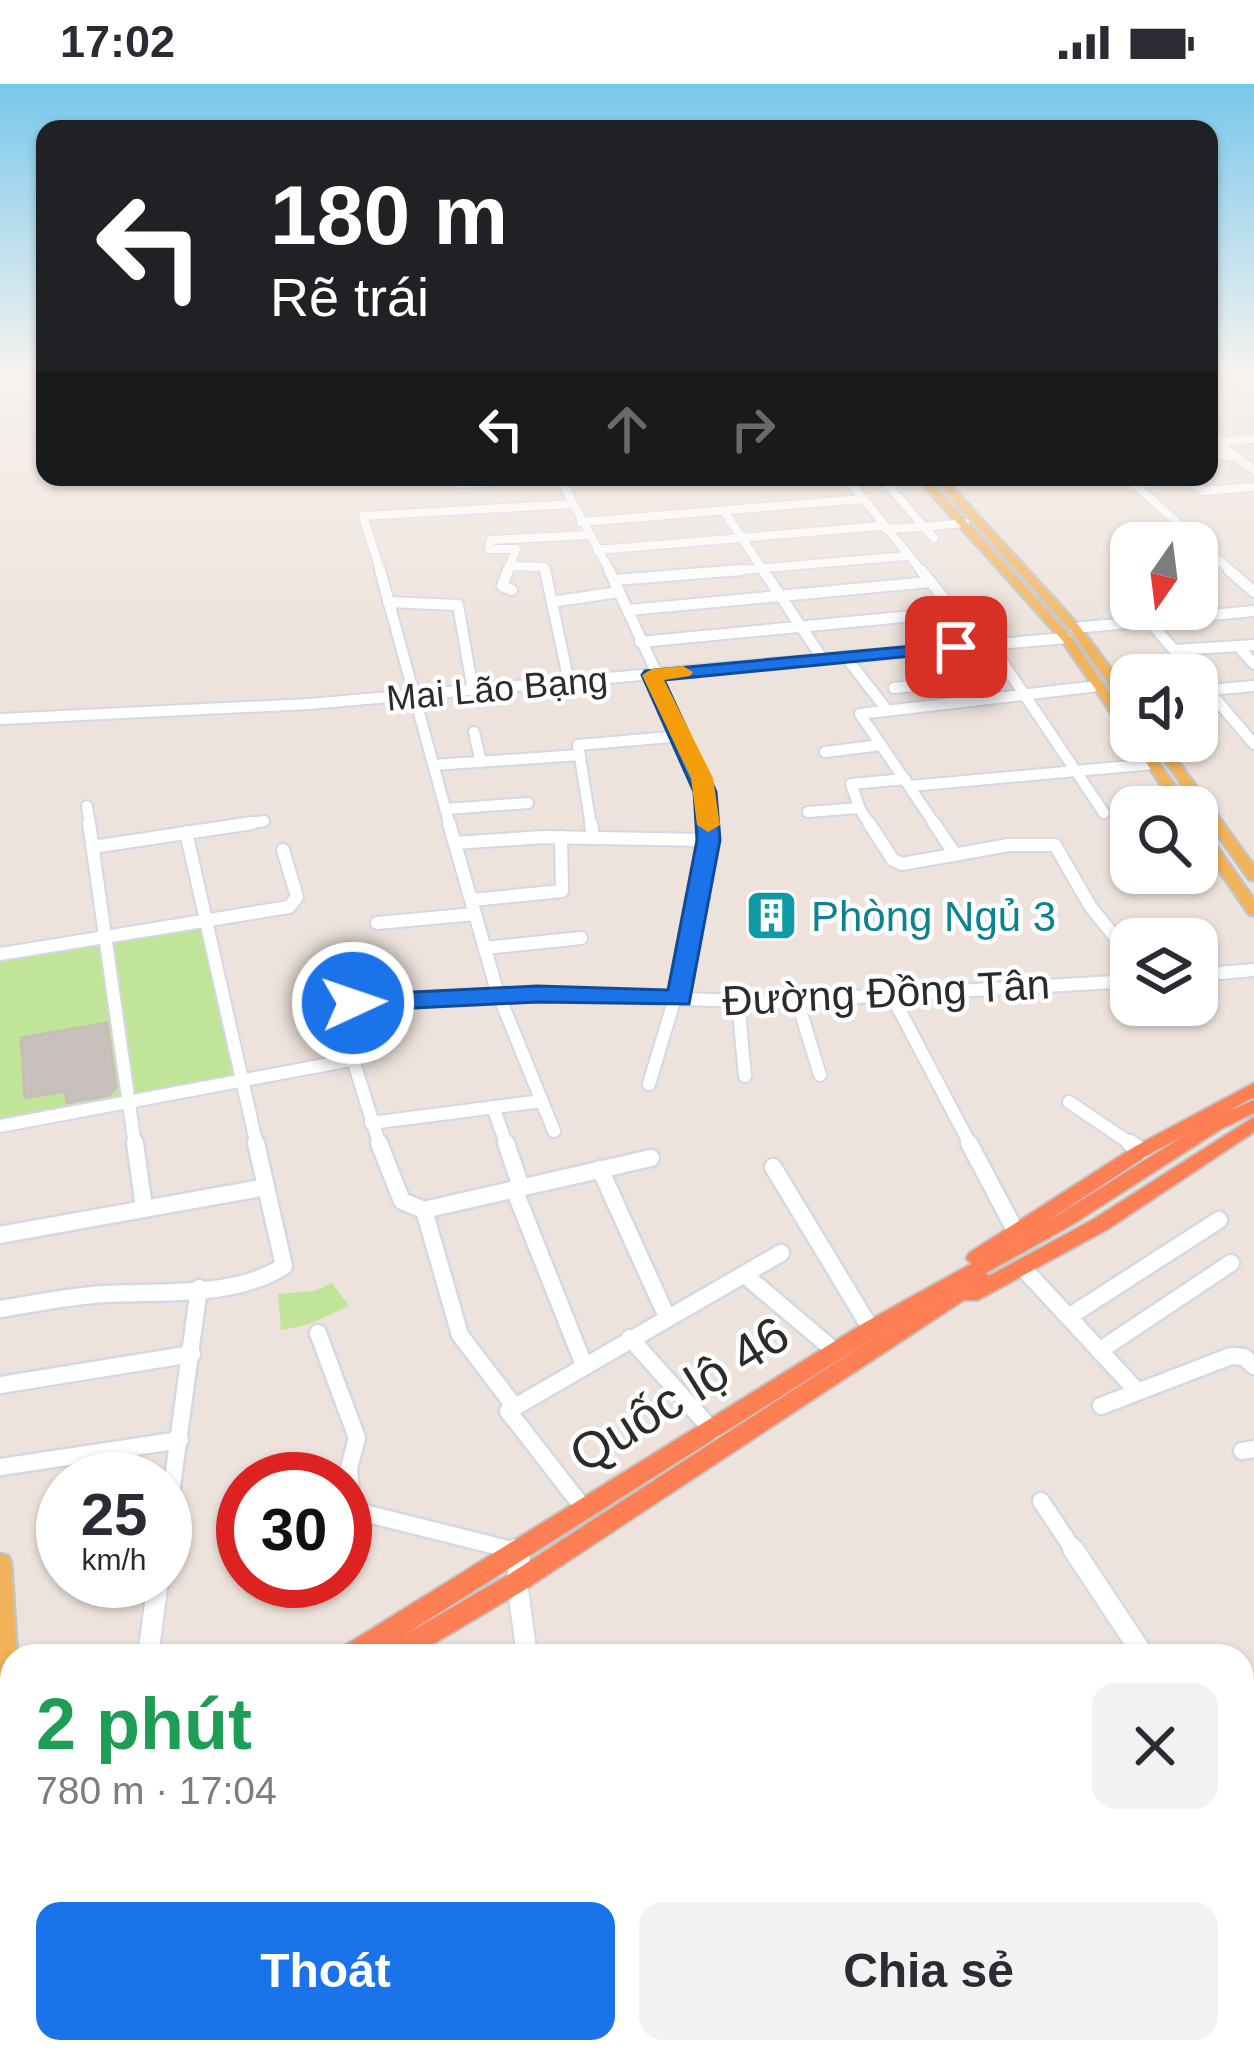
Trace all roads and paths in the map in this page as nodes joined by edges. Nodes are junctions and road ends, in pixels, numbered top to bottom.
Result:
1 (563, 486) edge
2 (853, 486) edge
3 (889, 486) edge
4 (929, 486) edge
5 (946, 486) edge
6 (1137, 486) edge
7 (1195, 486) edge
8 (1254, 487) edge
9 (1200, 490) junction
10 (864, 499) junction
11 (1214, 502) dead end
12 (573, 504) junction
13 (724, 511) junction
14 (581, 522) junction
15 (964, 523) junction
16 (884, 527) junction
17 (924, 527) junction
18 (588, 535) junction
19 (742, 538) junction
20 (934, 538) dead end
21 (597, 550) junction
22 (907, 556) junction
23 (509, 566) junction
24 (762, 568) junction
25 (931, 583) junction
26 (617, 586) junction
27 (512, 590) dead end
28 (1254, 592) edge
29 (784, 596) junction
30 (559, 601) junction
31 (388, 602) junction
32 (629, 610) junction
33 (1254, 611) edge
34 (955, 612) junction
35 (1218, 615) edge
36 (801, 626) junction
37 (1110, 628) edge
38 (1157, 630) edge
39 (1070, 633) junction
40 (640, 642) junction
41 (991, 645) junction
42 (1254, 645) edge
43 (1238, 646) junction
44 (922, 650) junction
45 (1176, 650) junction
46 (1179, 654) edge
47 (845, 656) junction
48 (822, 658) junction
49 (1254, 664) edge
50 (654, 675) junction
51 (982, 679) dead end
52 (1110, 681) edge
53 (569, 682) junction
54 (947, 682) junction
55 (1098, 686) junction
56 (1254, 686) edge
57 (894, 688) dead end
58 (1218, 689) edge
59 (473, 691) junction
60 (1023, 693) junction
61 (412, 694) junction
62 (1218, 701) edge
63 (1110, 703) edge
64 (887, 710) junction
65 (0, 719) edge
66 (574, 729) dead end
67 (473, 732) dead end
68 (682, 736) junction
69 (1254, 744) edge
70 (881, 745) junction
71 (579, 750) junction
72 (825, 752) dead end
73 (481, 762) junction
74 (1172, 762) edge
75 (1153, 764) joint
76 (433, 765) junction
77 (1076, 771) junction
78 (907, 783) junction
79 (1168, 786) edge
80 (528, 803) dead end
81 (87, 806) dead end
82 (860, 808) junction
83 (446, 809) junction
84 (808, 812) dead end
85 (1104, 812) dead end
86 (264, 821) dead end
87 (186, 832) junction
88 (562, 837) junction
89 (593, 838) junction
90 (708, 840) junction
91 (455, 843) junction
92 (93, 847) junction
93 (283, 850) dead end
94 (954, 853) junction
95 (1218, 859) edge
96 (1254, 876) edge
97 (474, 907) junction
98 (1254, 911) edge
99 (206, 922) junction
100 (377, 923) dead end
101 (1110, 931) edge
102 (104, 938) junction
103 (580, 938) dead end
104 (485, 948) junction
105 (0, 954) edge
106 (1254, 970) edge
107 (1218, 973) edge
108 (1110, 982) edge
109 (502, 994) junction
110 (890, 994) junction
111 (680, 998) junction
112 (797, 1000) junction
113 (737, 1002) junction
114 (351, 1060) junction
115 (745, 1076) dead end
116 (820, 1076) dead end
117 (242, 1080) junction
118 (649, 1084) dead end
119 (1254, 1089) edge
120 (131, 1101) junction
121 (542, 1101) junction
122 (1069, 1102) dead end
123 (1254, 1106) edge
124 (493, 1107) junction
125 (371, 1123) junction
126 (1254, 1124) edge
127 (0, 1126) edge
128 (554, 1131) dead end
129 (1150, 1156) junction
130 (652, 1158) dead end
131 (773, 1167) dead end
132 (600, 1169) junction
133 (266, 1186) junction
134 (517, 1188) junction
135 (144, 1208) junction
136 (424, 1210) junction
137 (1219, 1220) dead end
138 (1015, 1230) junction
139 (0, 1235) edge
140 (781, 1253) dead end
141 (1231, 1263) dead end
142 (1024, 1268) junction
143 (746, 1276) junction
144 (199, 1288) junction
145 (927, 1307) junction
146 (0, 1309) edge
147 (1070, 1316) junction
148 (667, 1317) junction
149 (872, 1329) junction
150 (318, 1333) dead end
151 (630, 1338) junction
152 (1099, 1351) junction
153 (192, 1354) junction
154 (844, 1357) junction
155 (584, 1365) junction
156 (1254, 1366) edge
157 (0, 1385) edge
158 (1136, 1391) junction
159 (514, 1406) junction
160 (1101, 1406) dead end
161 (713, 1431) junction
162 (180, 1439) junction
163 (178, 1452) edge
164 (0, 1467) edge
165 (1041, 1501) dead end
166 (585, 1510) junction
167 (520, 1550) junction
168 (0, 1563) edge
169 (517, 1582) junction
170 (154, 1608) edge
171 (5, 1644) edge
172 (150, 1644) edge
173 (369, 1644) edge
174 (411, 1644) edge
175 (525, 1644) edge
176 (1136, 1644) edge

1 - 12 street
2 - 10 street
3 - 17 street
4 - 15 main road
5 - 39 main road
6 - 28 street
7 - 9 street
8 - 9 street
9 - 11 street
10 - 13 street
10 - 16 street
12 - 14 street
12 - 31 street
13 - 14 street
13 - 19 street
14 - 18 street
15 - 17 street
15 - 39 main road
16 - 17 street
16 - 19 street
16 - 22 street
17 - 20 street
18 - 21 street
18 - 23 street
19 - 21 street
19 - 24 street
21 - 26 street
22 - 24 street
22 - 25 street
23 - 27 street
23 - 30 street
24 - 26 street
24 - 29 street
25 - 29 street
25 - 34 street
26 - 30 street
26 - 32 street
29 - 32 street
29 - 36 street
30 - 53 street
31 - 59 street
31 - 61 street
32 - 40 street
33 - 35 street, Mai Lão Bạng
34 - 36 street
34 - 41 street
36 - 40 street
36 - 48 street
37 - 39 street, Mai Lão Bạng
38 - 45 street
39 - 41 street, Mai Lão Bạng
39 - 52 main road
39 - 55 main road
40 - 50 street
41 - 44 street, Mai Lão Bạng
41 - 60 street
42 - 43 street
43 - 45 street
43 - 49 street
44 - 47 street, Mai Lão Bạng
44 - 54 street
45 - 46 street
47 - 48 street, Mai Lão Bạng
47 - 64 street
48 - 50 street, Mai Lão Bạng
50 - 53 street, Mai Lão Bạng
50 - 68 street
51 - 54 street
53 - 59 street, Mai Lão Bạng
54 - 57 street
55 - 60 street
55 - 63 main road
56 - 58 street
59 - 61 street, Mai Lão Bạng
60 - 64 street
60 - 77 street
61 - 65 street, Mai Lão Bạng
61 - 76 street
62 - 69 street
64 - 70 street
66 - 71 street
67 - 73 street
68 - 71 street
68 - 90 street
70 - 72 street
70 - 78 street
71 - 73 street
71 - 89 street
73 - 76 street
74 - 96 main road
75 - 77 street
75 - 79 main road
76 - 83 street
77 - 78 street
77 - 85 street
78 - 82 street
78 - 94 street
80 - 83 street
81 - 92 street
82 - 84 street
82 - 94 street
83 - 91 street
86 - 87 street
87 - 92 street
87 - 99 street
88 - 89 street
88 - 91 street
88 - 97 street
89 - 90 street
90 - 111 street
91 - 97 street
92 - 102 street
93 - 99 street
94 - 101 street
95 - 98 main road
97 - 100 street
97 - 104 street
99 - 102 street
99 - 117 street
102 - 105 street
102 - 120 street
103 - 104 street
104 - 109 street
106 - 107 street
108 - 110 street, Đường Đồng Tân
109 - 111 street, Đường Đồng Tân
109 - 114 street, Đường Đồng Tân
109 - 121 street
110 - 112 street, Đường Đồng Tân
110 - 138 street
111 - 113 street, Đường Đồng Tân
111 - 118 street
112 - 113 street, Đường Đồng Tân
112 - 116 street
113 - 115 street
114 - 117 street
114 - 125 street
117 - 120 street
117 - 133 street
119 - 129 highway
120 - 127 street
120 - 135 street
121 - 124 street
121 - 128 street
122 - 129 street
123 - 129 highway
124 - 125 street
124 - 134 street
125 - 136 street
126 - 142 highway
129 - 138 highway
129 - 145 highway, Quốc lộ 46
130 - 132 street
131 - 149 street
132 - 134 street
132 - 148 street
133 - 135 street
133 - 144 street
134 - 136 street
134 - 155 street
135 - 139 street
136 - 159 street
137 - 147 street
138 - 145 highway
140 - 143 street
141 - 152 street
142 - 145 highway
142 - 147 street
143 - 148 street
143 - 154 street
144 - 146 street
144 - 153 street
145 - 149 highway, Quốc lộ 46
145 - 154 highway, Quốc lộ 46
147 - 152 street
148 - 151 street
149 - 154 highway, Quốc lộ 46
150 - 167 street
151 - 155 street
151 - 161 street
152 - 158 street
153 - 157 street
153 - 162 street
154 - 161 highway, Quốc lộ 46
154 - 169 highway, Quốc lộ 46
155 - 159 street
156 - 158 street
158 - 160 street
159 - 166 street
161 - 166 highway, Quốc lộ 46
162 - 163 street
162 - 164 street
165 - 176 street
166 - 167 highway, Quốc lộ 46
167 - 169 street
167 - 173 highway, Quốc lộ 46
168 - 171 main road
169 - 174 highway, Quốc lộ 46
169 - 175 street
170 - 172 street

